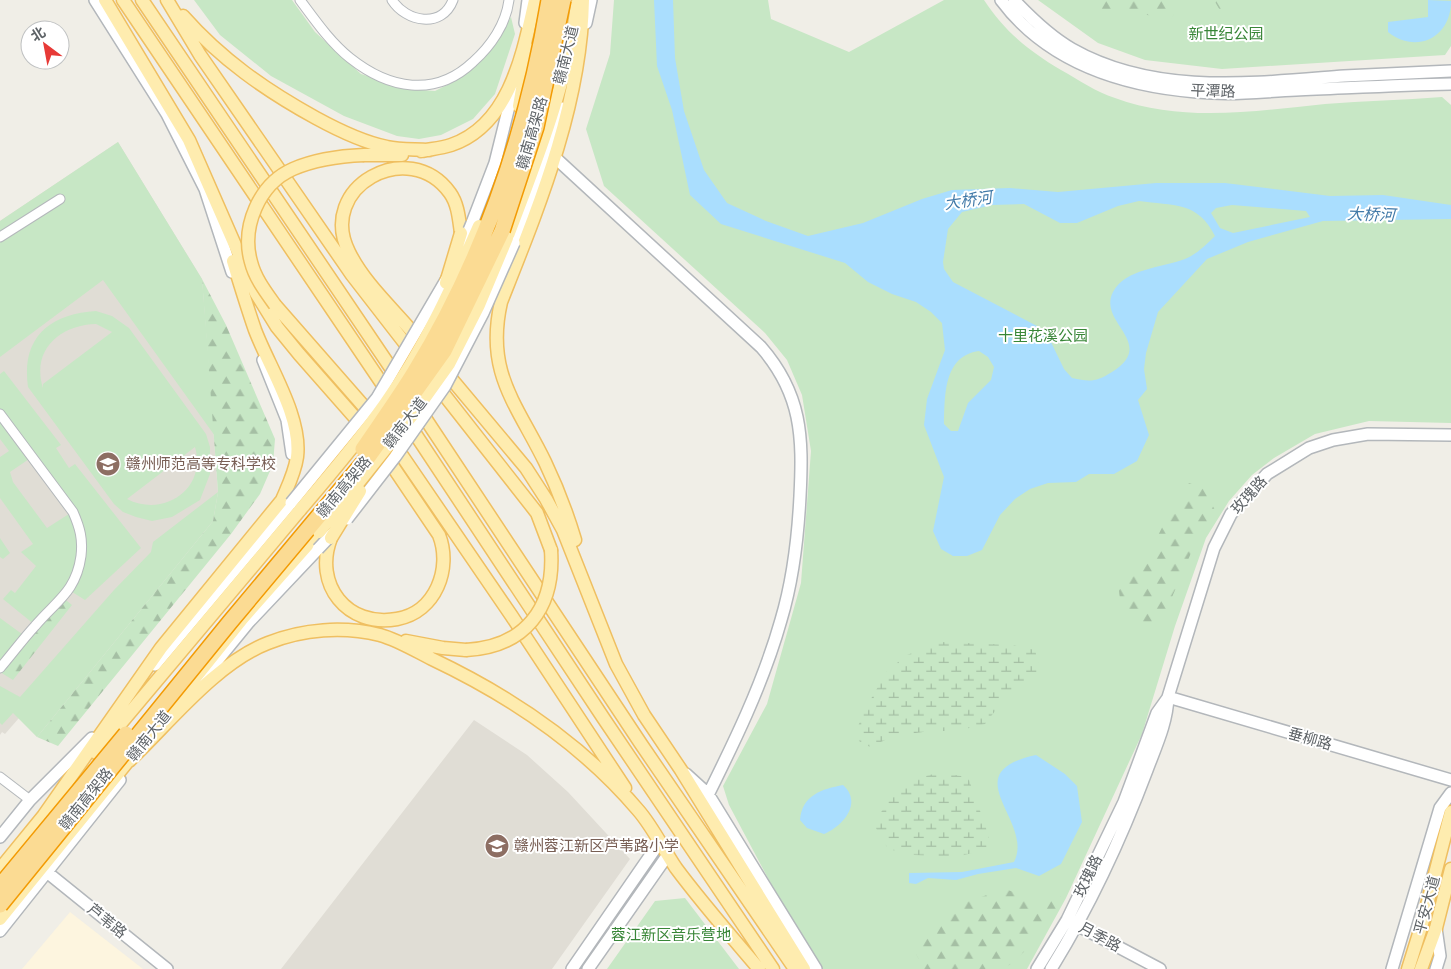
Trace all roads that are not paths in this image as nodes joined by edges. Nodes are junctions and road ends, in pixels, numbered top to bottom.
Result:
1 (95, 0) edge
2 (105, 0) edge
3 (123, 0) edge
4 (142, 0) edge
5 (167, 0) edge
6 (300, 0) edge
7 (392, 0) edge
8 (453, 0) edge
9 (509, 0) edge
10 (528, 0) edge
11 (536, 0) edge
12 (549, 0) edge
13 (563, 0) edge
14 (578, 0) edge
15 (583, 0) edge
16 (590, 0) edge
17 (1001, 0) edge
18 (1014, 0) edge
19 (583, 36) junction
20 (522, 50) junction
21 (1451, 71) edge
22 (1451, 84) edge
23 (429, 150) junction
24 (551, 154) junction
25 (60, 198) dead end
26 (224, 220) junction
27 (476, 225) junction
28 (0, 237) edge
29 (515, 242) junction
30 (450, 273) junction
31 (416, 354) junction
32 (414, 413) junction
33 (0, 414) edge
34 (1451, 435) edge
35 (295, 507) junction
36 (332, 535) junction
37 (590, 596) junction
38 (382, 636) junction
39 (0, 668) edge
40 (1168, 697) junction
41 (117, 709) junction
42 (158, 733) junction
43 (91, 740) junction
44 (641, 744) junction
45 (129, 761) junction
46 (681, 770) junction
47 (0, 777) edge
48 (1451, 780) edge
49 (1451, 793) edge
50 (706, 799) junction
51 (30, 800) junction
52 (640, 811) junction
53 (1451, 812) edge
54 (44, 815) junction
55 (0, 837) edge
56 (660, 843) junction
57 (667, 856) junction
58 (0, 869) edge
59 (1451, 870) edge
60 (48, 873) junction
61 (0, 886) edge
62 (0, 905) edge
63 (0, 919) edge
64 (1072, 923) junction
65 (1422, 924) junction
66 (1436, 928) junction
67 (0, 931) edge
68 (732, 937) junction
69 (1396, 955) junction
70 (167, 969) edge
71 (572, 969) edge
72 (588, 969) edge
73 (754, 969) edge
74 (759, 969) edge
75 (773, 969) edge
76 (795, 969) edge
77 (804, 969) edge
78 (816, 969) edge
79 (1037, 969) edge
80 (1051, 969) edge
81 (1160, 969) edge
82 (1392, 969) edge
83 (1408, 969) edge
84 (1421, 969) edge
85 (1436, 969) edge

1 - 43 street
2 - 26 main road
3 - 75 main road
4 - 44 main road
5 - 23 main road
5 - 38 main road, bridge
6 - 9 street
7 - 8 street
10 - 20 street
11 - 20 main road
11 - 27 main road, 赣南大道
12 - 61 highway, 赣南高架路, bridge
13 - 62 highway, 赣南高架路, bridge
14 - 29 main road, 赣南大道
15 - 19 main road
16 - 19 street
17 - 22 street, 平潭路
18 - 21 street, 平潭路
19 - 24 main road
20 - 23 main road
20 - 27 street
23 - 52 main road, bridge
24 - 29 main road
24 - 50 street
25 - 28 street
26 - 36 main road
26 - 41 main road
27 - 30 street, bridge
27 - 31 main road, 赣南大道, bridge
29 - 32 main road, 赣南大道, bridge
29 - 36 street, bridge
29 - 37 main road
30 - 31 main road, bridge
30 - 35 street, bridge
30 - 37 main road, bridge
31 - 35 main road, 赣南大道, bridge
32 - 36 main road, bridge
32 - 45 main road, 赣南大道, bridge
33 - 39 street
34 - 40 street, 玫瑰路
35 - 41 street
35 - 54 main road, 赣南大道
36 - 42 street, bridge
37 - 46 main road
38 - 42 main road
38 - 52 main road
40 - 48 street, 垂柳路
40 - 64 street, 玫瑰路
41 - 43 street
41 - 54 main road
42 - 45 main road
42 - 60 street
43 - 51 street
44 - 46 main road
44 - 76 main road
45 - 63 main road, 赣南大道
46 - 50 main road
47 - 51 street
49 - 69 street
50 - 77 main road
50 - 78 street
51 - 55 street
52 - 56 main road
53 - 65 main road, 平安大道
54 - 58 main road, 赣南大道
56 - 57 main road
56 - 71 street
57 - 68 main road
57 - 72 street
59 - 66 main road, 平安大道
60 - 67 street
60 - 70 street, 芦苇路
64 - 79 street, 玫瑰路
64 - 80 street, 玫瑰路
64 - 81 street, 月季路
65 - 69 street
65 - 83 main road, 平安大道
66 - 84 main road, 平安大道
66 - 85 street
68 - 73 street
68 - 74 main road
69 - 82 street

